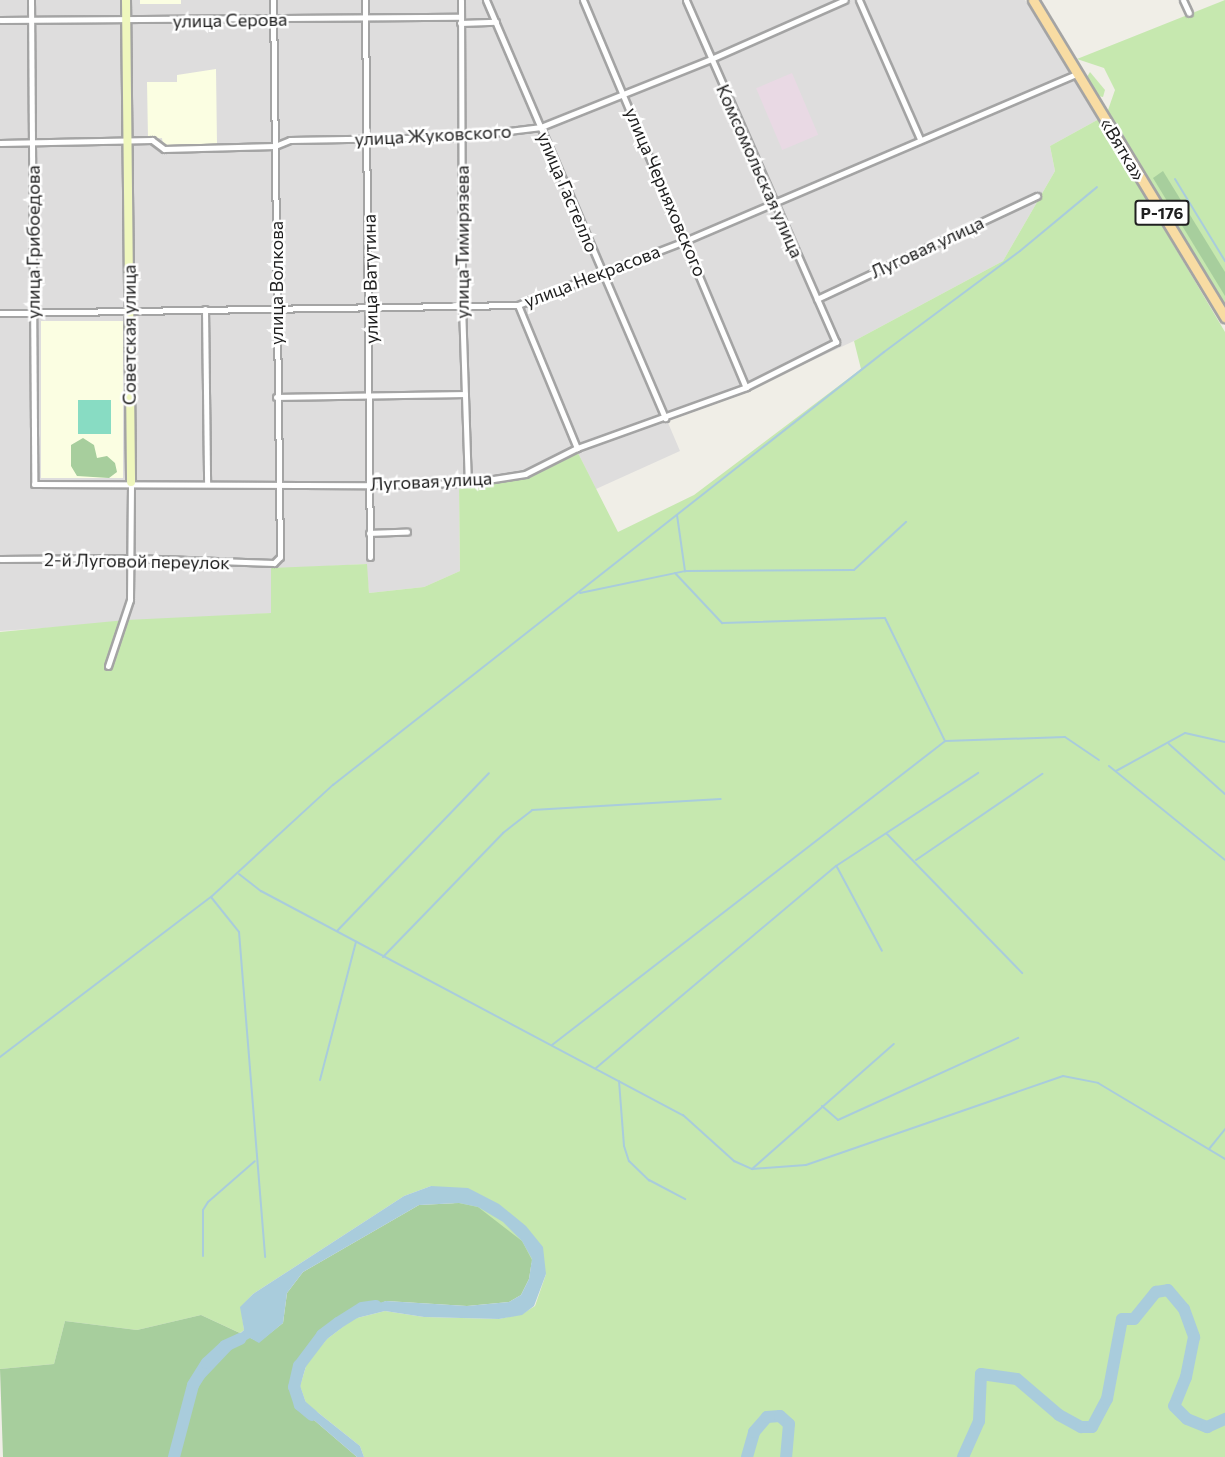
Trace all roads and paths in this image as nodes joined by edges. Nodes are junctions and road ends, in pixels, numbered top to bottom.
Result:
1 (31, 0) edge
2 (126, 0) edge
3 (273, 0) edge
4 (365, 0) edge
5 (461, 0) edge
6 (486, 0) edge
7 (583, 0) edge
8 (686, 0) edge
9 (844, 0) edge
10 (859, 0) edge
11 (1033, 0) edge
12 (1183, 0) edge
13 (1189, 13) dead end
14 (366, 16) junction
15 (0, 20) edge
16 (273, 20) junction
17 (460, 20) junction
18 (31, 21) junction
19 (126, 22) junction
20 (496, 22) junction
21 (711, 59) junction
22 (1078, 74) junction
23 (626, 94) junction
24 (541, 127) junction
25 (461, 137) junction
26 (920, 139) junction
27 (129, 140) junction
28 (368, 140) junction
29 (32, 142) junction
30 (0, 143) edge
31 (275, 146) junction
32 (1037, 196) dead end
33 (773, 201) junction
34 (687, 240) junction
35 (602, 272) junction
36 (817, 299) junction
37 (462, 305) junction
38 (518, 305) junction
39 (278, 308) junction
40 (370, 308) junction
41 (129, 309) junction
42 (205, 309) junction
43 (33, 312) junction
44 (0, 313) edge
45 (1225, 317) edge
46 (836, 342) joint
47 (746, 387) junction
48 (465, 394) junction
49 (371, 395) junction
50 (276, 397) junction
51 (665, 418) junction
52 (577, 448) junction
53 (131, 482) junction
54 (207, 482) junction
55 (468, 483) junction
56 (34, 484) joint
57 (278, 484) junction
58 (368, 485) junction
59 (407, 532) dead end
60 (369, 533) junction
61 (370, 557) dead end
62 (131, 558) junction
63 (0, 560) edge
64 (274, 563) joint
65 (108, 666) dead end

1 - 18 street, улица Грибоедова
2 - 19 street, Советская улица
3 - 16 street, улица Волкова
4 - 14 street, улица Ватутина
5 - 17 street, улица Тимирязева
6 - 20 street, улица Гастелло
7 - 23 street, улица Черняховского
8 - 21 street, Комсомольская улица
9 - 21 street, улица Жуковского
10 - 26 street
11 - 22 main road, «Вятка»
12 - 13 street
14 - 16 street, улица Серова
14 - 17 street, улица Серова
14 - 28 street, улица Ватутина
15 - 18 street, улица Серова
16 - 19 street, улица Серова
16 - 31 street, улица Волкова
17 - 20 street, улица Серова
17 - 25 street, улица Тимирязева
18 - 19 street, улица Серова
18 - 29 street, улица Грибоедова
19 - 27 street, Советская улица
20 - 24 street, улица Гастелло
21 - 23 street, улица Жуковского
21 - 33 street, Комсомольская улица
22 - 26 street, улица Некрасова
22 - 45 main road, «Вятка» / Р-176
23 - 24 street, улица Жуковского
23 - 34 street, улица Черняховского
24 - 25 street, улица Жуковского
24 - 35 street, улица Гастелло
25 - 28 street, улица Жуковского
25 - 37 street, улица Тимирязева
26 - 33 street, улица Некрасова
27 - 29 street, улица Жуковского
27 - 31 street, улица Жуковского
27 - 41 street, Советская улица
28 - 31 street, улица Жуковского
28 - 40 street, улица Ватутина
29 - 30 street, улица Жуковского
29 - 43 street, улица Грибоедова
31 - 39 street, улица Волкова
32 - 36 street, Луговая улица
33 - 34 street, улица Некрасова
33 - 36 street, Комсомольская улица
34 - 35 street, улица Некрасова
34 - 47 street, улица Черняховского
35 - 38 street, улица Некрасова
35 - 51 street, улица Гастелло
36 - 46 street, Комсомольская улица
37 - 38 street, улица Некрасова
37 - 40 street, улица Некрасова
37 - 48 street, улица Тимирязева
38 - 52 street
39 - 40 street, улица Некрасова
39 - 42 street, улица Некрасова
39 - 50 street, улица Волкова
40 - 49 street, улица Ватутина
41 - 42 street, улица Некрасова
41 - 43 street, улица Некрасова
41 - 53 street, Советская улица
42 - 54 street
43 - 44 street, улица Некрасова
43 - 56 street, улица Грибоедова
46 - 47 street, Луговая улица
47 - 51 street, Луговая улица
48 - 49 street
48 - 55 street, улица Тимирязева
49 - 50 street
49 - 58 street, улица Ватутина
50 - 57 street, улица Волкова
51 - 52 street, Луговая улица
52 - 55 street, Луговая улица
53 - 54 street, Луговая улица
53 - 56 street, Луговая улица
53 - 62 street, Советская улица
54 - 57 street, Луговая улица
55 - 58 street, Луговая улица
57 - 58 street, Луговая улица
57 - 64 street, улица Волкова
58 - 60 street, улица Ватутина
59 - 60 street
60 - 61 street, улица Ватутина
62 - 63 street, 2-й Луговой переулок
62 - 64 street, 2-й Луговой переулок
62 - 65 street, Советская улица

